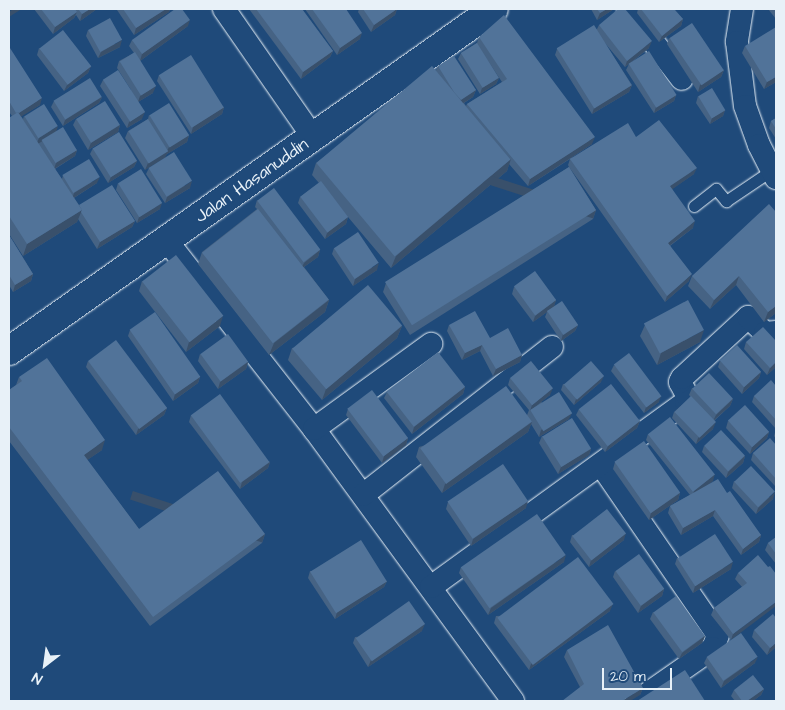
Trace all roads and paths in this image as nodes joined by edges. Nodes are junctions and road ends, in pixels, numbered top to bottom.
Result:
1 (224, 9) edge
2 (494, 9) edge
3 (628, 9) edge
4 (742, 9) edge
5 (682, 79) dead end
6 (312, 137) junction
7 (774, 174) edge
8 (694, 206) dead end
9 (167, 241) junction
10 (776, 332) edge
11 (431, 344) dead end
12 (552, 347) dead end
13 (9, 351) edge
14 (314, 429) junction
15 (601, 465) junction
16 (363, 495) junction
17 (431, 587) junction
18 (513, 701) edge
19 (638, 701) edge

1 - 6 street
2 - 6 highway, Jalan Hasanuddin
3 - 5 street
4 - 7 street
6 - 9 highway, Jalan Hasanuddin
7 - 8 lane
9 - 13 highway, Jalan Hasanuddin
9 - 14 street
10 - 15 street
11 - 14 street
12 - 16 street
14 - 16 street
15 - 17 street
15 - 19 street
16 - 17 street
17 - 18 street

